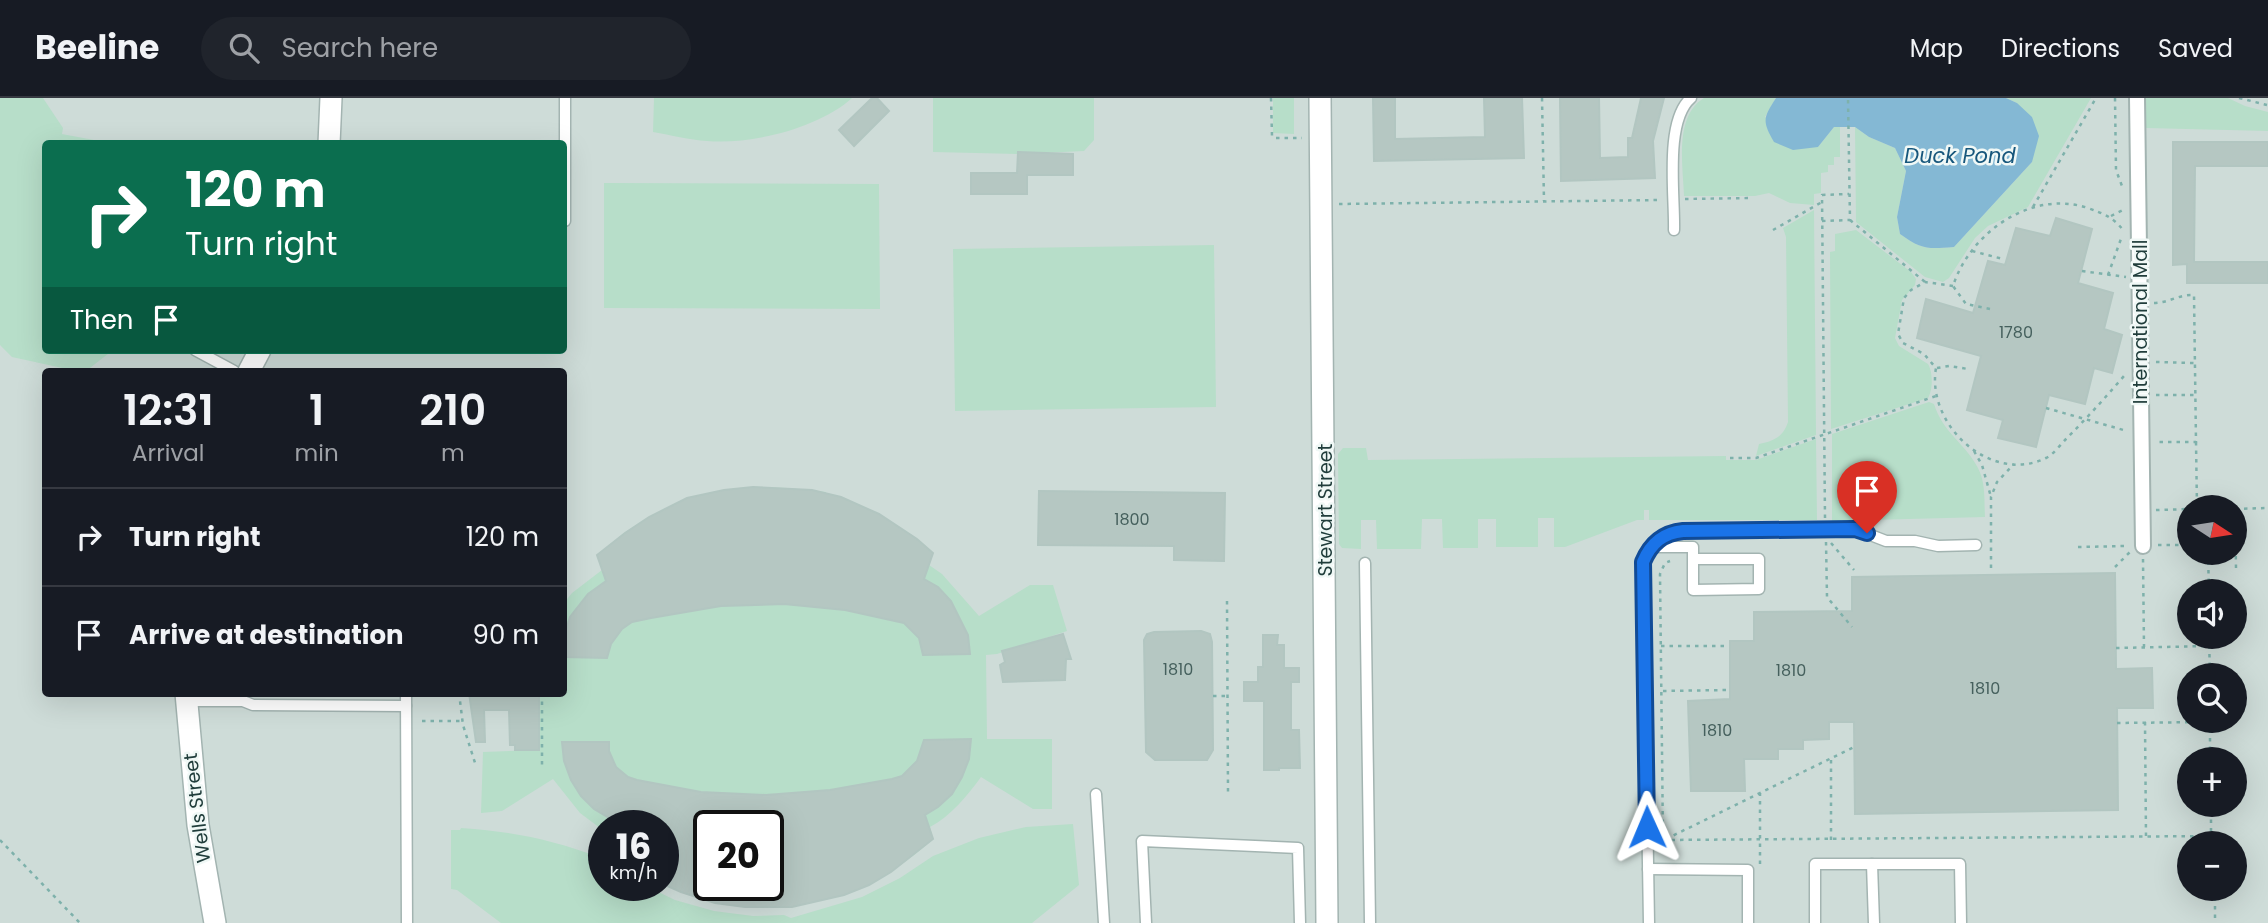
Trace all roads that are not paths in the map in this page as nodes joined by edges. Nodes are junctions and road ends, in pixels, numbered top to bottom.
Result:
1 (331, 98) edge
2 (565, 98) edge
3 (1320, 98) edge
4 (1691, 98) edge
5 (2137, 98) edge
6 (329, 140) edge
7 (565, 140) edge
8 (1674, 230) dead end
9 (202, 354) edge
10 (228, 368) edge
11 (1976, 545) dead end
12 (1651, 547) junction
13 (2137, 548) road end
14 (1693, 559) junction
15 (1365, 563) dead end
16 (186, 697) edge
17 (252, 697) edge
18 (405, 697) edge
19 (253, 705) junction
20 (406, 706) junction
21 (1096, 794) dead end
22 (1872, 864) junction
23 (1648, 869) junction
24 (215, 923) edge
25 (407, 923) edge
26 (1104, 923) edge
27 (1146, 923) edge
28 (1300, 923) edge
29 (1327, 923) edge
30 (1370, 923) edge
31 (1649, 923) edge
32 (1748, 923) edge
33 (1815, 923) edge
34 (1874, 923) edge
35 (1961, 923) edge

1 - 6 street
2 - 7 lane
3 - 29 street, Stewart Street
4 - 8 lane
5 - 13 street, International Mall
9 - 10 lane
11 - 12 lane
12 - 14 lane
12 - 23 lane
14 - 14 lane
15 - 30 lane
16 - 19 lane
16 - 24 street, Wells Street
17 - 19 lane
18 - 20 lane
19 - 20 lane
20 - 25 lane
21 - 26 lane
22 - 33 lane
22 - 34 lane
22 - 35 lane
23 - 31 lane
23 - 32 lane
27 - 28 lane

